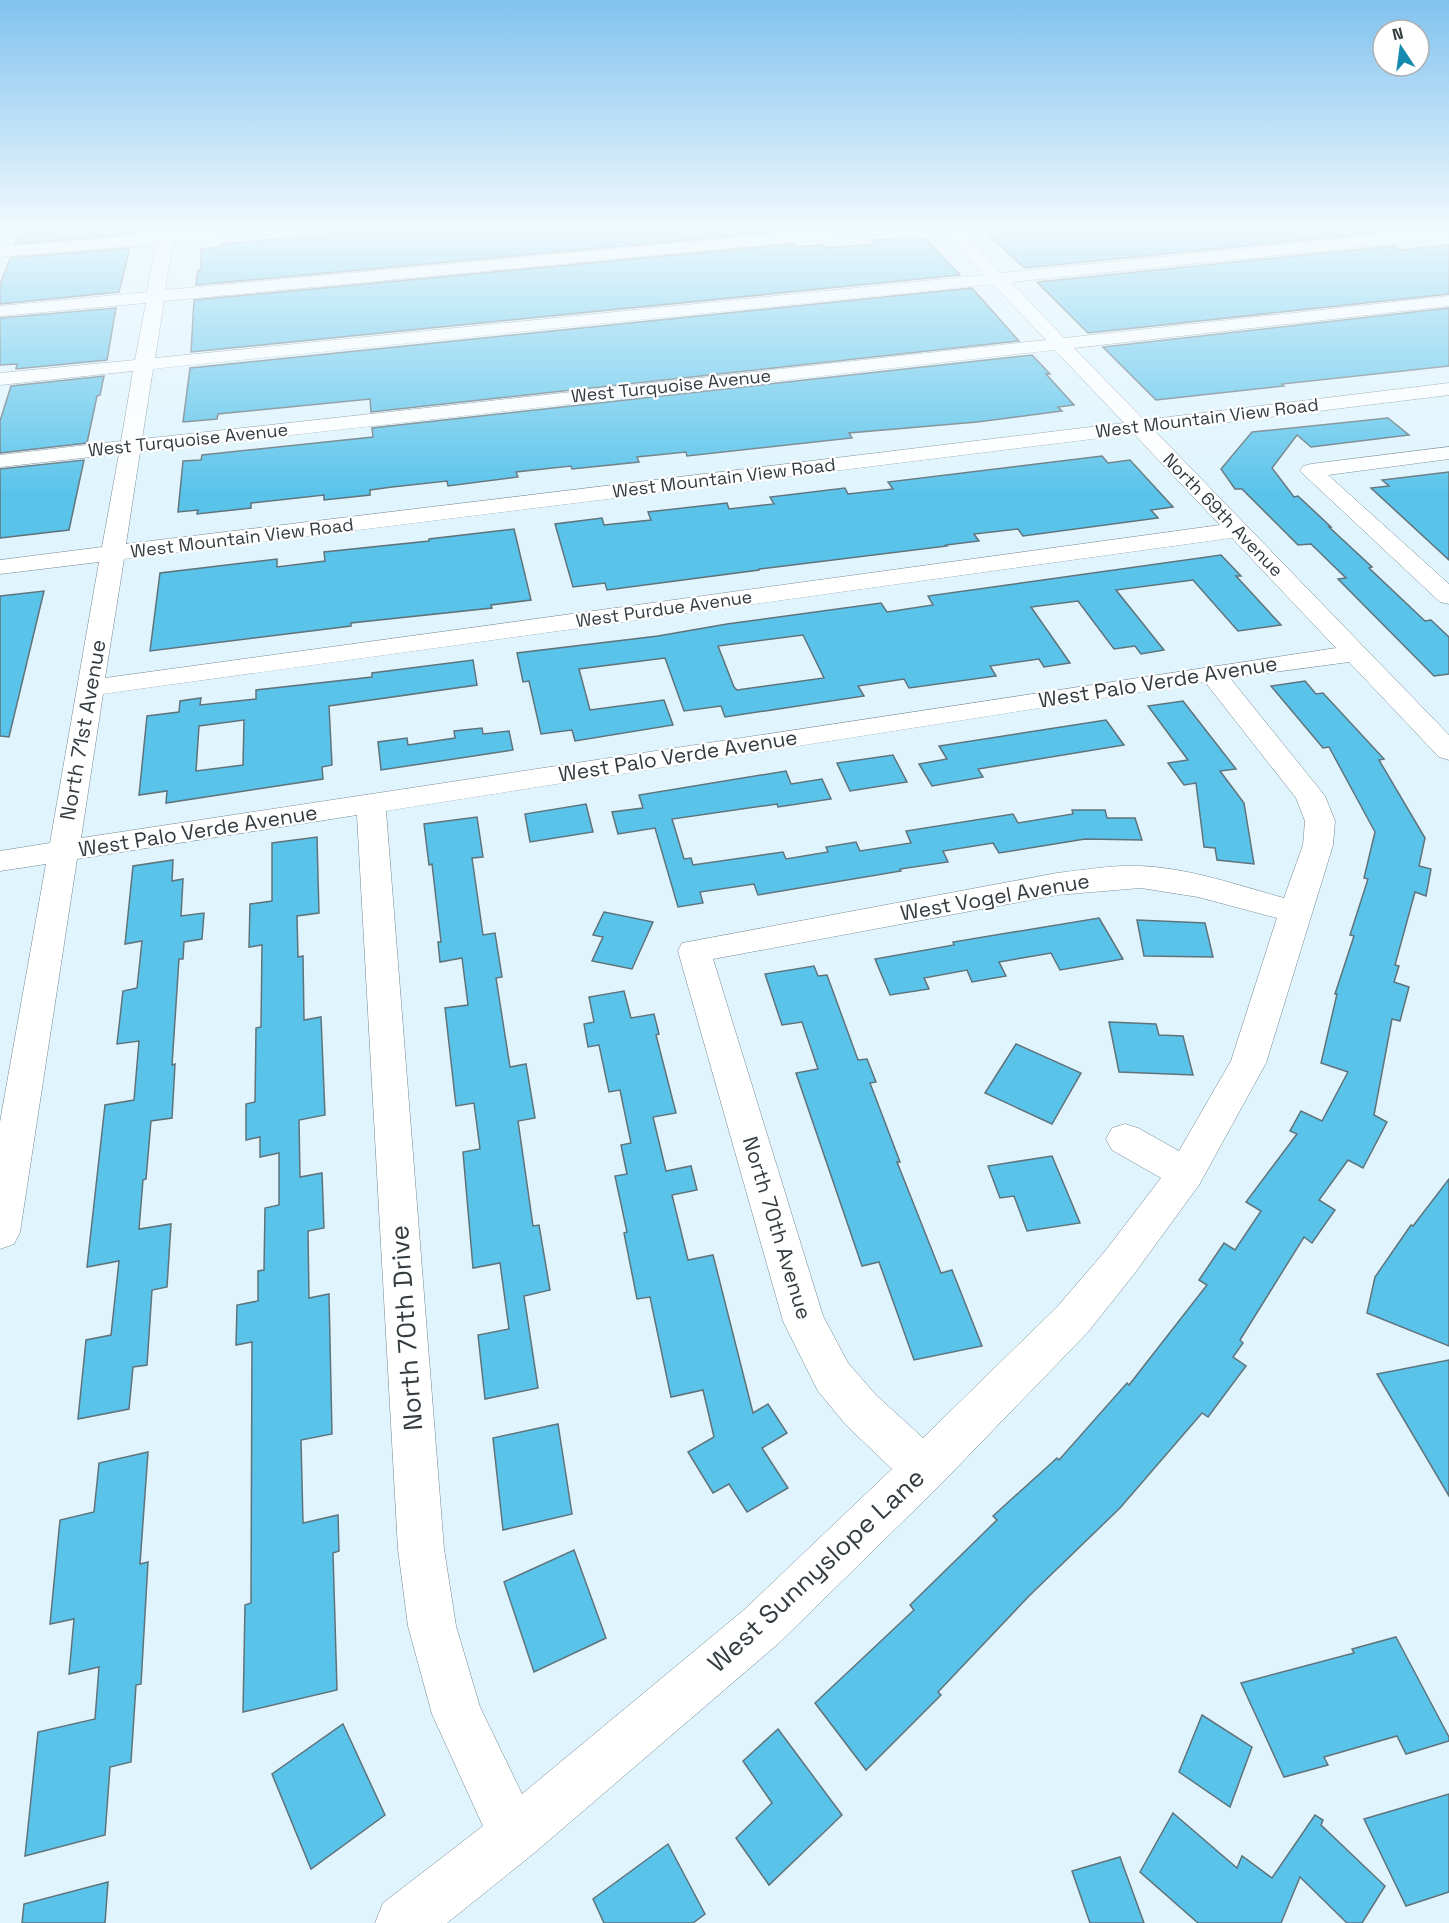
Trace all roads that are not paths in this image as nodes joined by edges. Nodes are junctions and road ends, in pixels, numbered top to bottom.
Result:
1 (153, 317) edge
2 (624, 317) edge
3 (1033, 317) edge
4 (1306, 317) edge
5 (1059, 344) junction
6 (145, 365) junction
7 (0, 379) edge
8 (1449, 389) edge
9 (1139, 427) junction
10 (132, 446) junction
11 (1449, 453) edge
12 (0, 460) edge
13 (1237, 530) junction
14 (113, 554) junction
15 (0, 567) edge
16 (1449, 597) edge
17 (1356, 653) junction
18 (1212, 673) junction
19 (91, 688) junction
20 (1449, 751) edge
21 (371, 804) junction
22 (62, 852) junction
23 (0, 861) edge
24 (1295, 912) junction
25 (694, 951) joint
26 (13, 1082) edge
27 (1125, 1139) dead end
28 (1186, 1174) junction
29 (0, 1232) edge
30 (924, 1469) junction
31 (514, 1835) junction
32 (403, 1923) edge

1 - 6 street, North 71st Avenue
2 - 6 street
3 - 5 street, North 69th Avenue
4 - 5 street, West Turquoise Avenue
5 - 9 street, North 69th Avenue
5 - 10 street, West Turquoise Avenue
6 - 7 street
6 - 10 street, North 71st Avenue
8 - 9 street, West Mountain View Road
9 - 13 street, North 69th Avenue
9 - 14 street, West Mountain View Road
10 - 12 street, West Turquoise Avenue
10 - 14 street, North 71st Avenue
11 - 16 street
13 - 17 street, North 69th Avenue
13 - 19 street, West Purdue Avenue
14 - 15 street, West Mountain View Road
14 - 19 street, North 71st Avenue
17 - 18 street, West Palo Verde Avenue
17 - 20 street, North 69th Avenue
18 - 21 street, West Palo Verde Avenue
18 - 24 street, West Sunnyslope Lane
19 - 22 street, North 71st Avenue
21 - 22 street, West Palo Verde Avenue
21 - 31 street, North 70th Drive
22 - 23 street, West Palo Verde Avenue
22 - 26 street, North 71st Avenue
24 - 25 street, West Vogel Avenue
24 - 28 street, West Sunnyslope Lane
25 - 30 street, North 70th Avenue
26 - 29 street, North 71st Avenue
27 - 28 street
28 - 30 street, West Sunnyslope Lane
30 - 31 street, West Sunnyslope Lane
31 - 32 street, West Sunnyslope Lane

